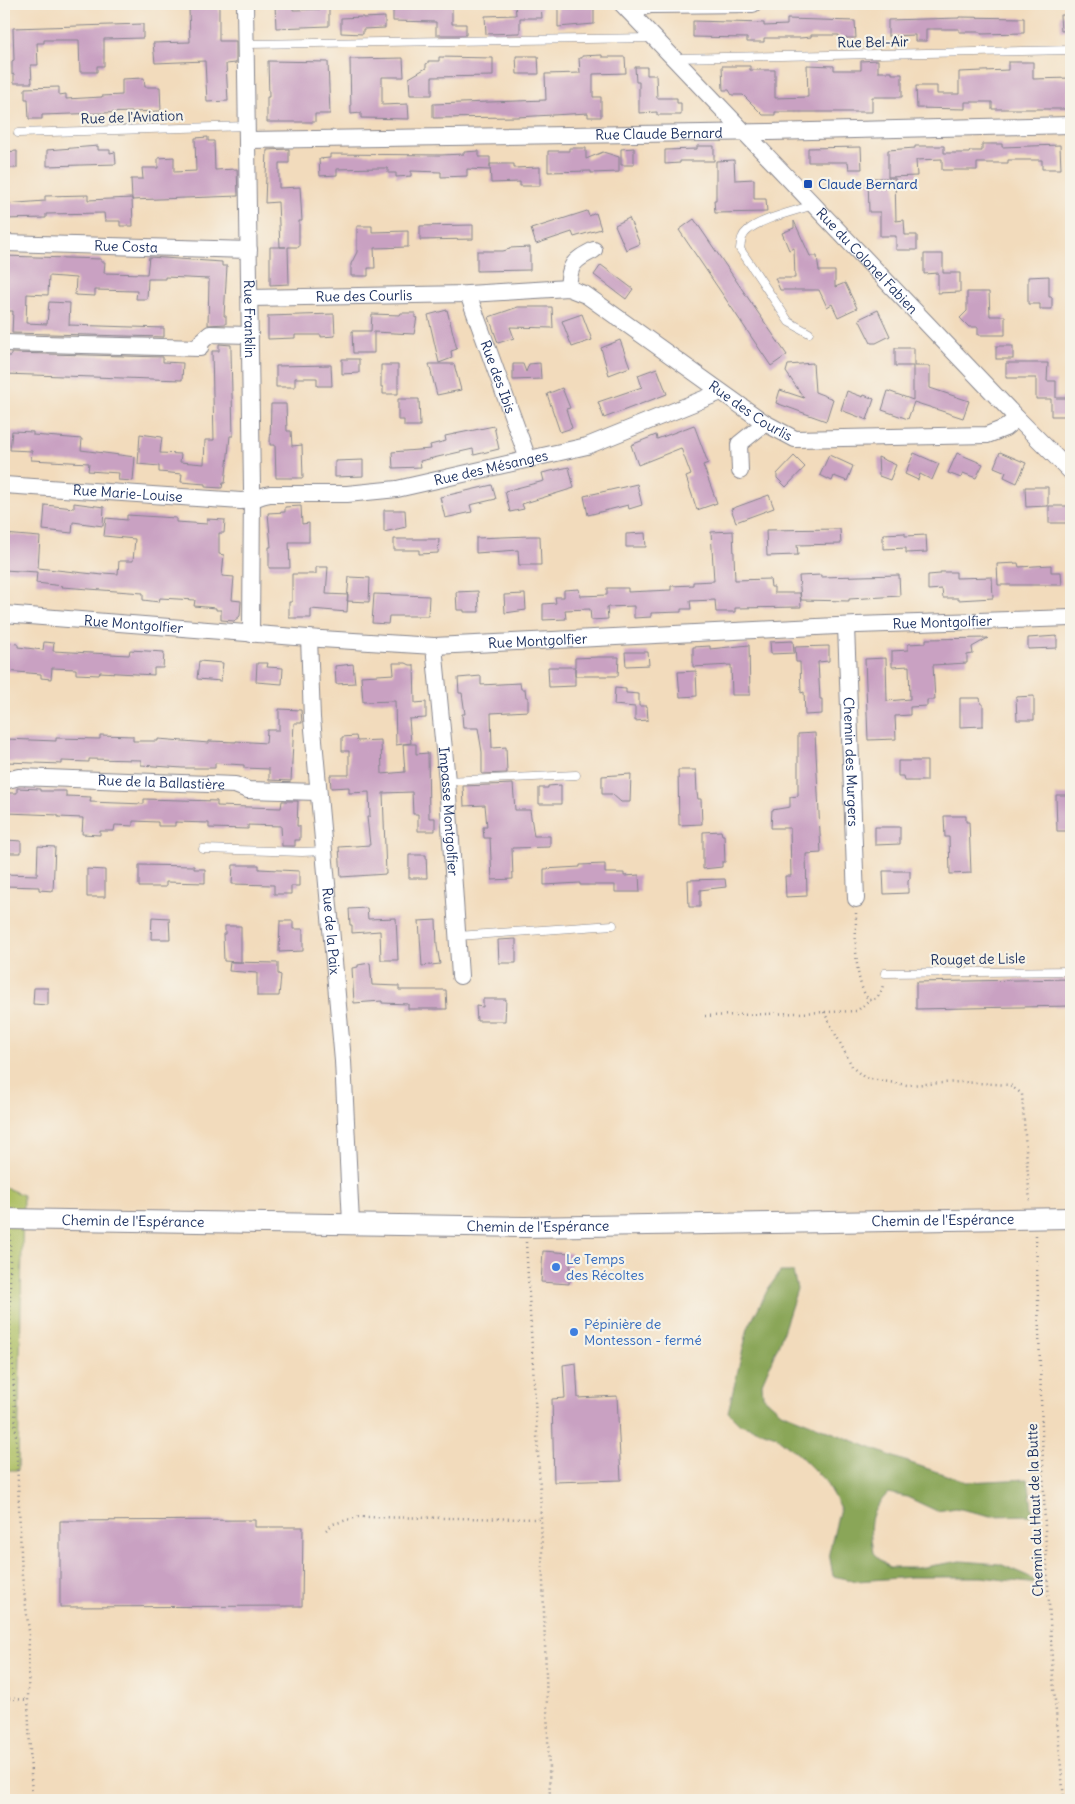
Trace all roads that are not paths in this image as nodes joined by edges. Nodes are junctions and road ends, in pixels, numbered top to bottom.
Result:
1 (245, 4) edge
2 (753, 4) edge
3 (626, 7) edge
4 (655, 38) junction
5 (246, 44) junction
6 (1071, 50) edge
7 (674, 58) junction
8 (1071, 125) edge
9 (744, 132) junction
10 (248, 133) junction
11 (18, 134) dead end
12 (815, 205) junction
13 (4, 243) edge
14 (249, 250) junction
15 (594, 250) dead end
16 (568, 288) junction
17 (468, 294) junction
18 (250, 298) junction
19 (808, 333) dead end
20 (250, 335) junction
21 (4, 343) edge
22 (721, 392) junction
23 (1017, 418) junction
24 (765, 423) junction
25 (528, 459) junction
26 (740, 471) dead end
27 (1071, 472) edge
28 (4, 485) edge
29 (252, 500) junction
30 (4, 614) edge
31 (1071, 618) edge
32 (846, 626) junction
33 (251, 634) junction
34 (308, 638) junction
35 (434, 646) junction
36 (576, 775) dead end
37 (4, 781) edge
38 (447, 781) junction
39 (318, 792) junction
40 (203, 850) dead end
41 (324, 851) junction
42 (856, 899) road end
43 (613, 925) dead end
44 (458, 936) junction
45 (1071, 970) edge
46 (885, 973) road end
47 (460, 976) dead end
48 (1071, 1218) edge
49 (7, 1219) edge
50 (351, 1223) junction

1 - 5 street, Rue Franklin
2 - 3 street
3 - 4 street, Rue du Colonel Fabien
4 - 5 lane
4 - 7 street, Rue du Colonel Fabien
5 - 10 street, Rue Franklin
6 - 7 lane, Rue Bel-Air
7 - 9 street, Rue du Colonel Fabien
8 - 9 street, Rue Claude Bernard
9 - 10 street, Rue Claude Bernard
9 - 12 street, Rue du Colonel Fabien
10 - 11 lane, Rue de l'Aviation
10 - 14 street, Rue Franklin
12 - 19 lane
12 - 23 street, Rue du Colonel Fabien
13 - 14 street, Rue Costa
14 - 18 street, Rue Franklin
15 - 16 street
16 - 17 street, Rue des Courlis
16 - 22 street, Rue des Courlis
17 - 18 street, Rue des Courlis
17 - 25 street, Rue des Ibis
18 - 20 street, Rue Franklin
20 - 21 street
20 - 29 street, Rue Franklin
22 - 24 street, Rue des Courlis
22 - 25 street, Rue des Mésanges
23 - 24 street, Rue des Courlis
23 - 27 street, Rue du Colonel Fabien
24 - 26 street
25 - 29 street, Rue des Mésanges
28 - 29 street, Rue Marie-Louise
29 - 33 street, Rue Franklin
30 - 33 street, Rue Montgolfier
31 - 32 street, Rue Montgolfier
32 - 35 street, Rue Montgolfier
32 - 42 street, Chemin des Murgers
33 - 34 street, Rue Montgolfier
34 - 35 street, Rue Montgolfier
34 - 39 street, Rue de la Paix
35 - 38 street, Impasse Montgolfier
36 - 38 lane
37 - 39 street, Rue de la Ballastière
38 - 44 street, Impasse Montgolfier
39 - 41 street, Rue de la Paix
40 - 41 lane
41 - 50 street, Rue de la Paix
43 - 44 lane
44 - 47 street, Impasse Montgolfier
45 - 46 lane, Rouget de Lisle
48 - 50 street, Chemin de l'Espérance
49 - 50 street, Chemin de l'Espérance

